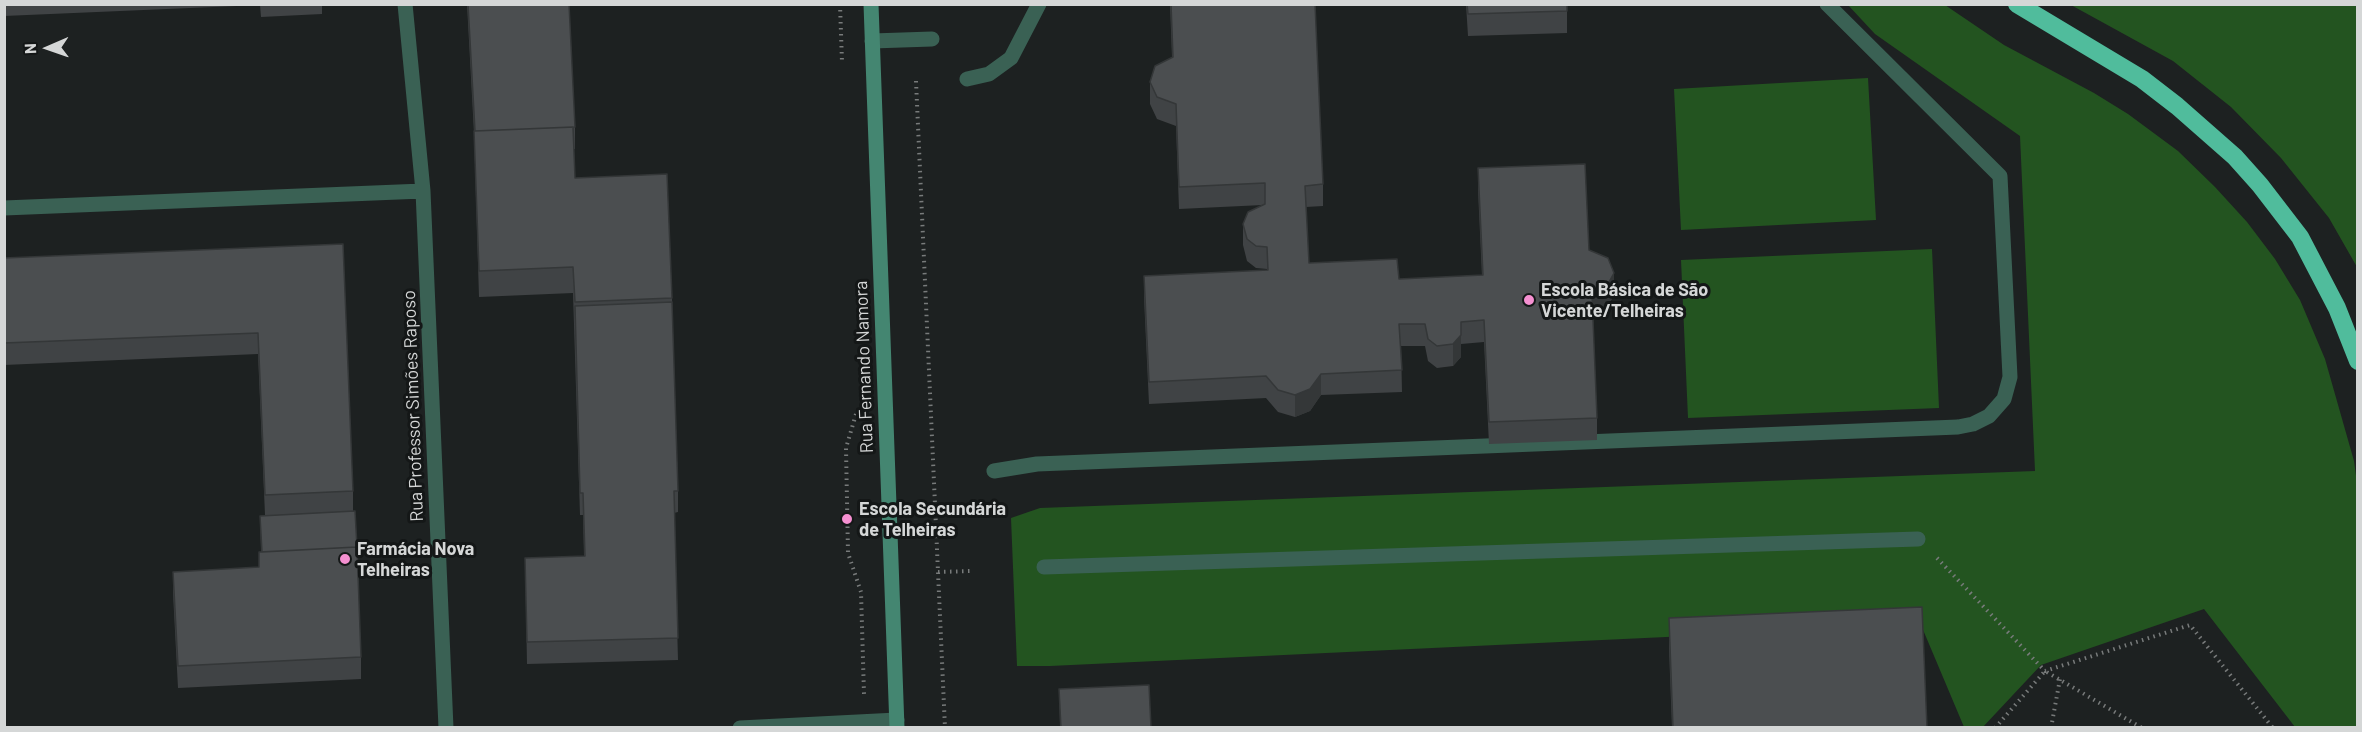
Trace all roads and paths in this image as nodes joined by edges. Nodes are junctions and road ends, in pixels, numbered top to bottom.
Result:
1 (405, 4) edge
2 (840, 4) edge
3 (871, 4) edge
4 (1039, 4) edge
5 (1827, 4) edge
6 (2017, 4) edge
7 (932, 39) dead end
8 (872, 41) junction
9 (842, 64) dead end
10 (967, 79) dead end
11 (916, 81) dead end
12 (423, 191) junction
13 (4, 208) edge
14 (2358, 361) edge
15 (857, 408) dead end
16 (994, 471) dead end
17 (1918, 539) joint
18 (1044, 567) dead end
19 (971, 571) dead end
20 (938, 572) junction
21 (2045, 671) junction
22 (2060, 679) junction
23 (864, 722) junction
24 (897, 724) edge
25 (446, 728) edge
26 (740, 728) edge
27 (945, 728) edge
28 (1995, 728) edge
29 (2051, 728) edge
30 (2142, 728) edge
31 (2273, 728) edge

1 - 12 street, Rua Professor Simões Raposo
2 - 9 path
3 - 8 street, Rua Fernando Namora
4 - 10 street
5 - 16 street
6 - 14 highway
7 - 8 street
8 - 24 street, Rua Fernando Namora
11 - 20 path
12 - 13 street
12 - 25 street, Rua Professor Simões Raposo
15 - 23 path
17 - 18 street
17 - 21 path
19 - 20 path
20 - 27 path
21 - 22 path
21 - 28 path
21 - 31 path
22 - 29 path
22 - 30 path
23 - 24 street
23 - 26 street

